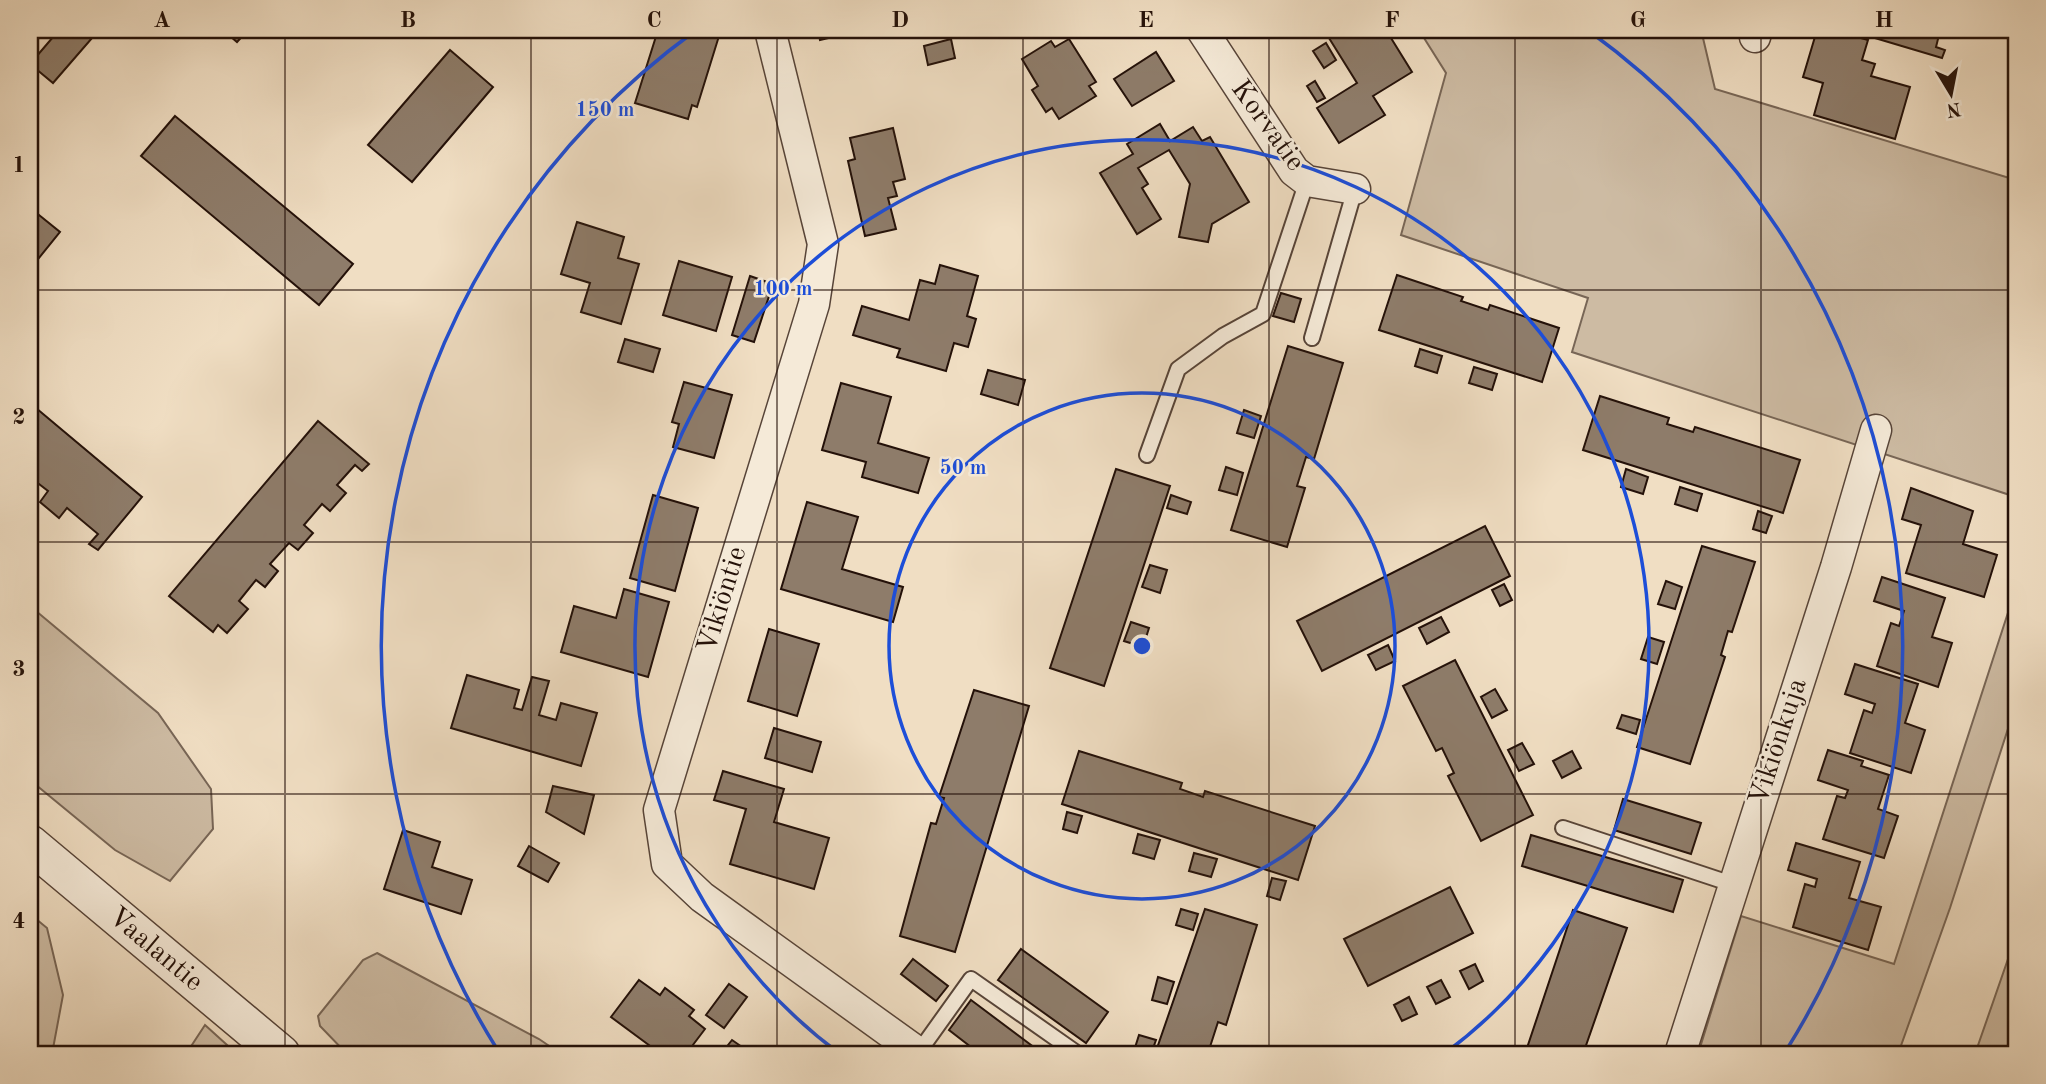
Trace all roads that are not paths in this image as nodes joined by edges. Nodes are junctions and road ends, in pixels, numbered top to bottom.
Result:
1 (770, 30) edge
2 (1202, 30) edge
3 (1307, 181) junction
4 (1355, 189) joint
5 (1312, 338) dead end
6 (1876, 430) dead end
7 (1147, 455) dead end
8 (1563, 828) dead end
9 (30, 844) edge
10 (1735, 885) junction
11 (281, 1054) edge
12 (919, 1054) edge
13 (1078, 1054) edge
14 (1681, 1054) edge

1 - 12 street, Vikiöntie
2 - 3 street, Korvatie
3 - 4 street, Korvatie
3 - 7 lane
4 - 5 lane
6 - 10 street, Vikiönkuja
8 - 10 lane
9 - 11 street, Vaalantie
10 - 14 street, Vikiönkuja
12 - 13 lane

